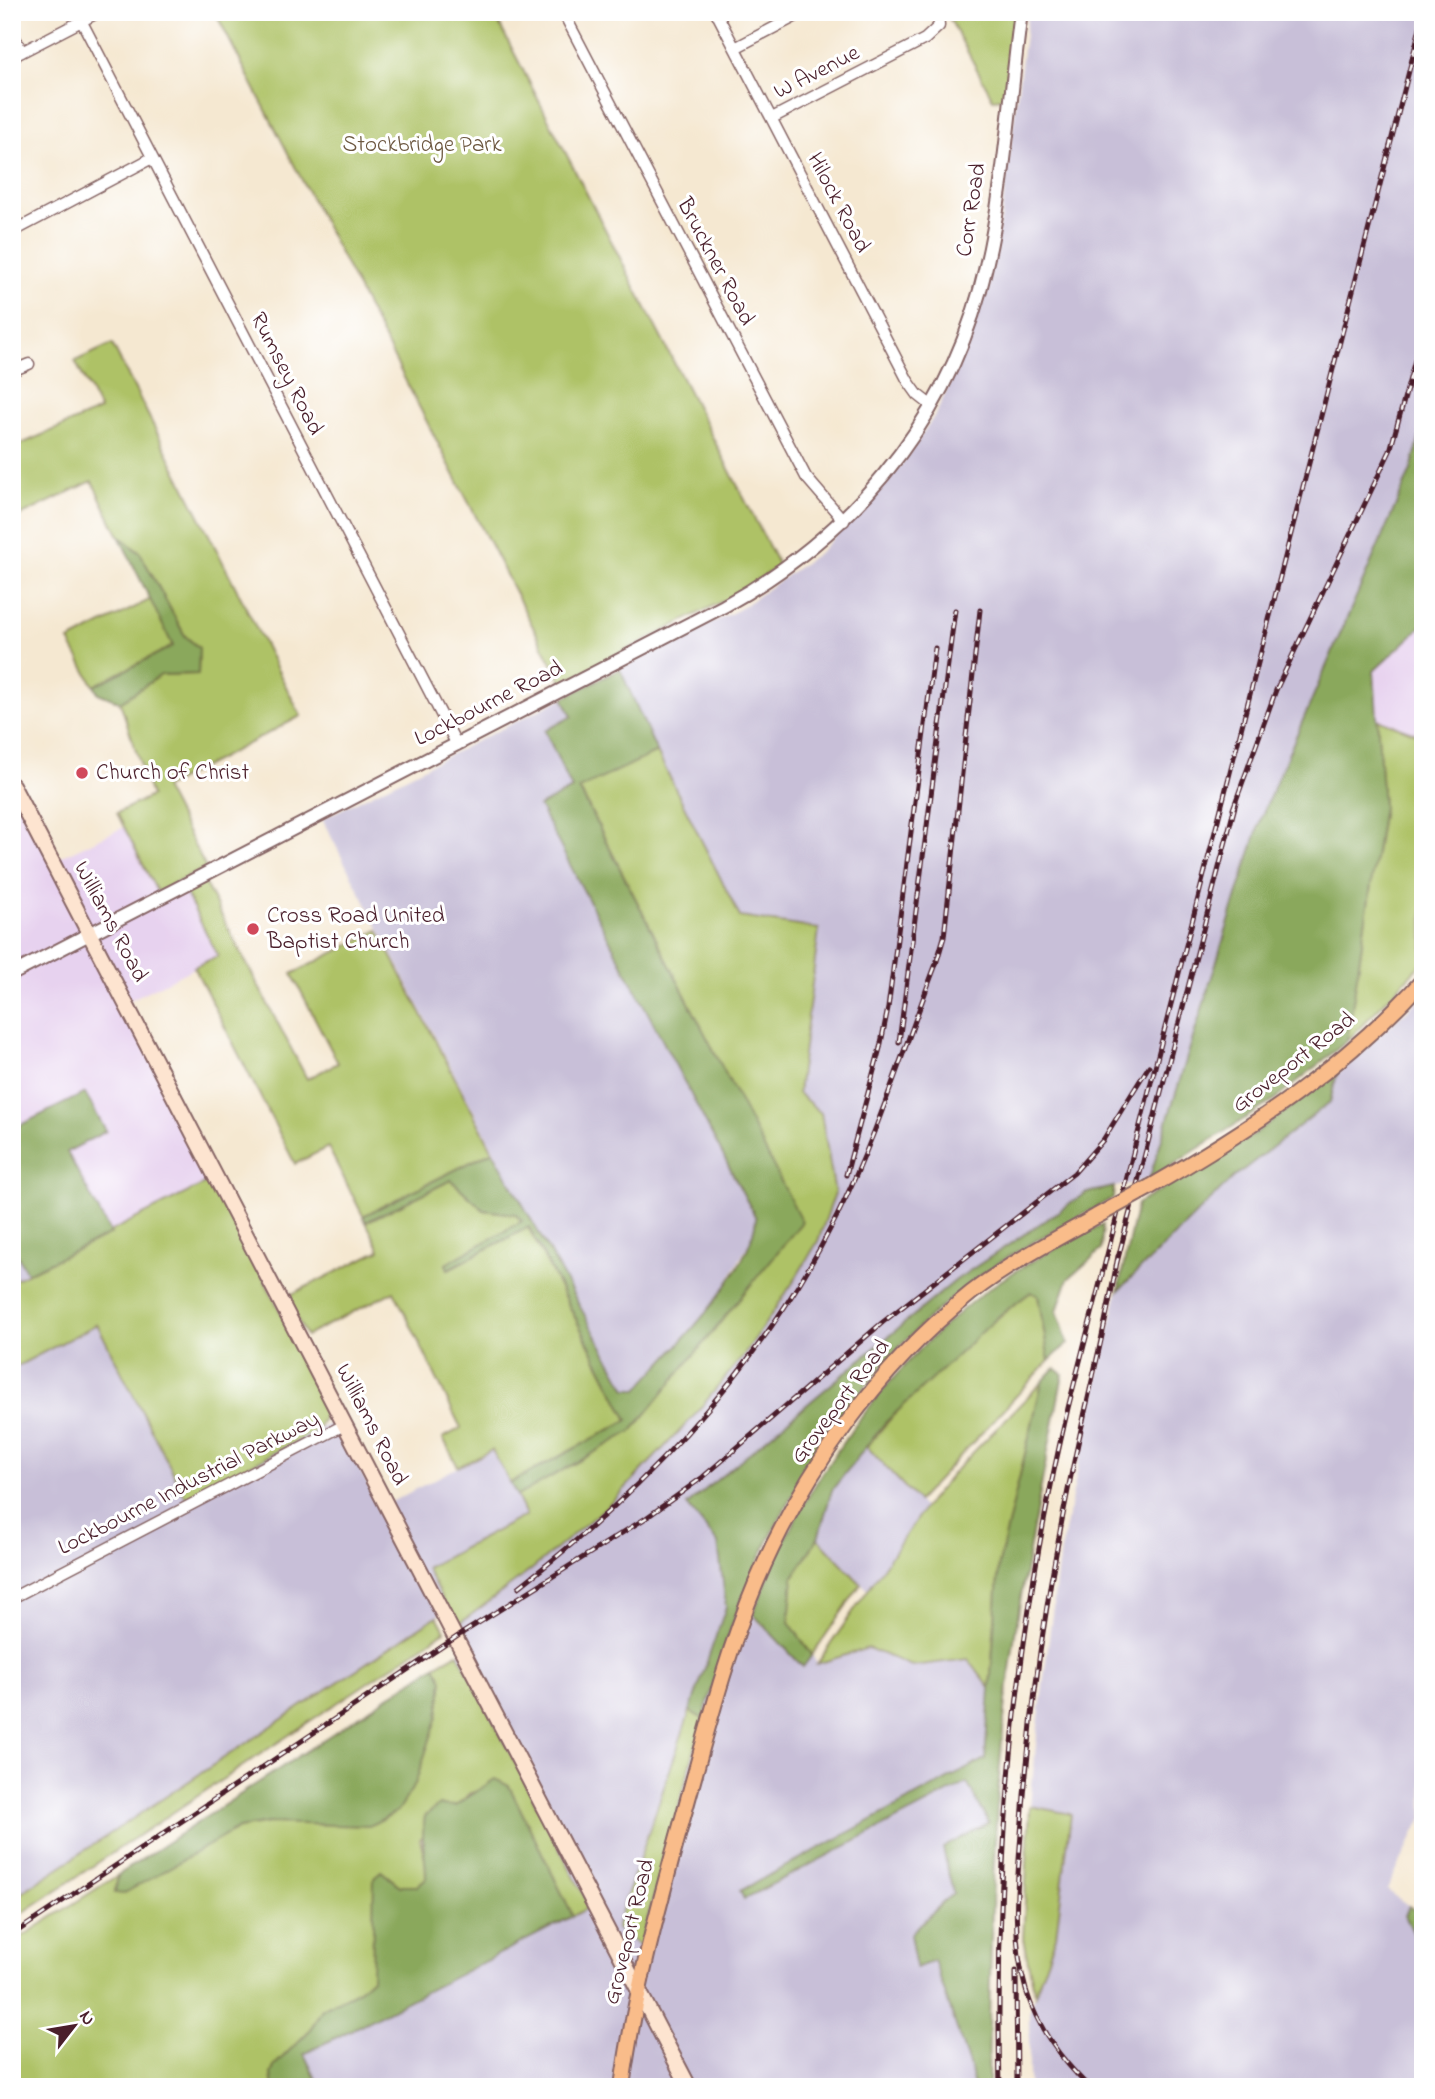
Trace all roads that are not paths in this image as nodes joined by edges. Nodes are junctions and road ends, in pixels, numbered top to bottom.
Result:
1 (99, 12) edge
2 (563, 12) edge
3 (716, 12) edge
4 (804, 12) edge
5 (937, 12) edge
6 (1021, 12) edge
7 (82, 22) junction
8 (12, 32) edge
9 (735, 48) junction
10 (22, 52) junction
11 (12, 57) edge
12 (772, 118) junction
13 (152, 158) junction
14 (12, 232) edge
15 (29, 364) dead end
16 (12, 372) edge
17 (932, 406) junction
18 (844, 521) junction
19 (457, 745) junction
20 (12, 785) edge
21 (90, 933) junction
22 (12, 974) edge
23 (1423, 980) edge
24 (345, 1424) junction
25 (12, 1598) edge
26 (637, 1991) junction
27 (622, 2087) edge
28 (689, 2087) edge

1 - 7 street
2 - 18 street, Bruckner Road
3 - 9 street, Hilock Road
4 - 9 street
5 - 12 street, W Avenue
6 - 17 street, Corr Road
7 - 10 street
7 - 13 street, Rumsey Road
8 - 10 street
9 - 12 street, Hilock Road
10 - 11 street
12 - 17 street, Hilock Road
13 - 14 street
13 - 19 street, Rumsey Road
15 - 16 street
17 - 18 street, Lockbourne Road
18 - 19 street, Lockbourne Road
19 - 21 street, Lockbourne Road
20 - 21 main road, Williams Road
21 - 22 street, Lockbourne Road
21 - 24 main road, Williams Road
23 - 26 main road, Groveport Road, bridge
24 - 25 street, Lockbourne Industrial Parkway
24 - 26 main road, Williams Road
26 - 27 main road, Groveport Road
26 - 28 main road, Williams Road

